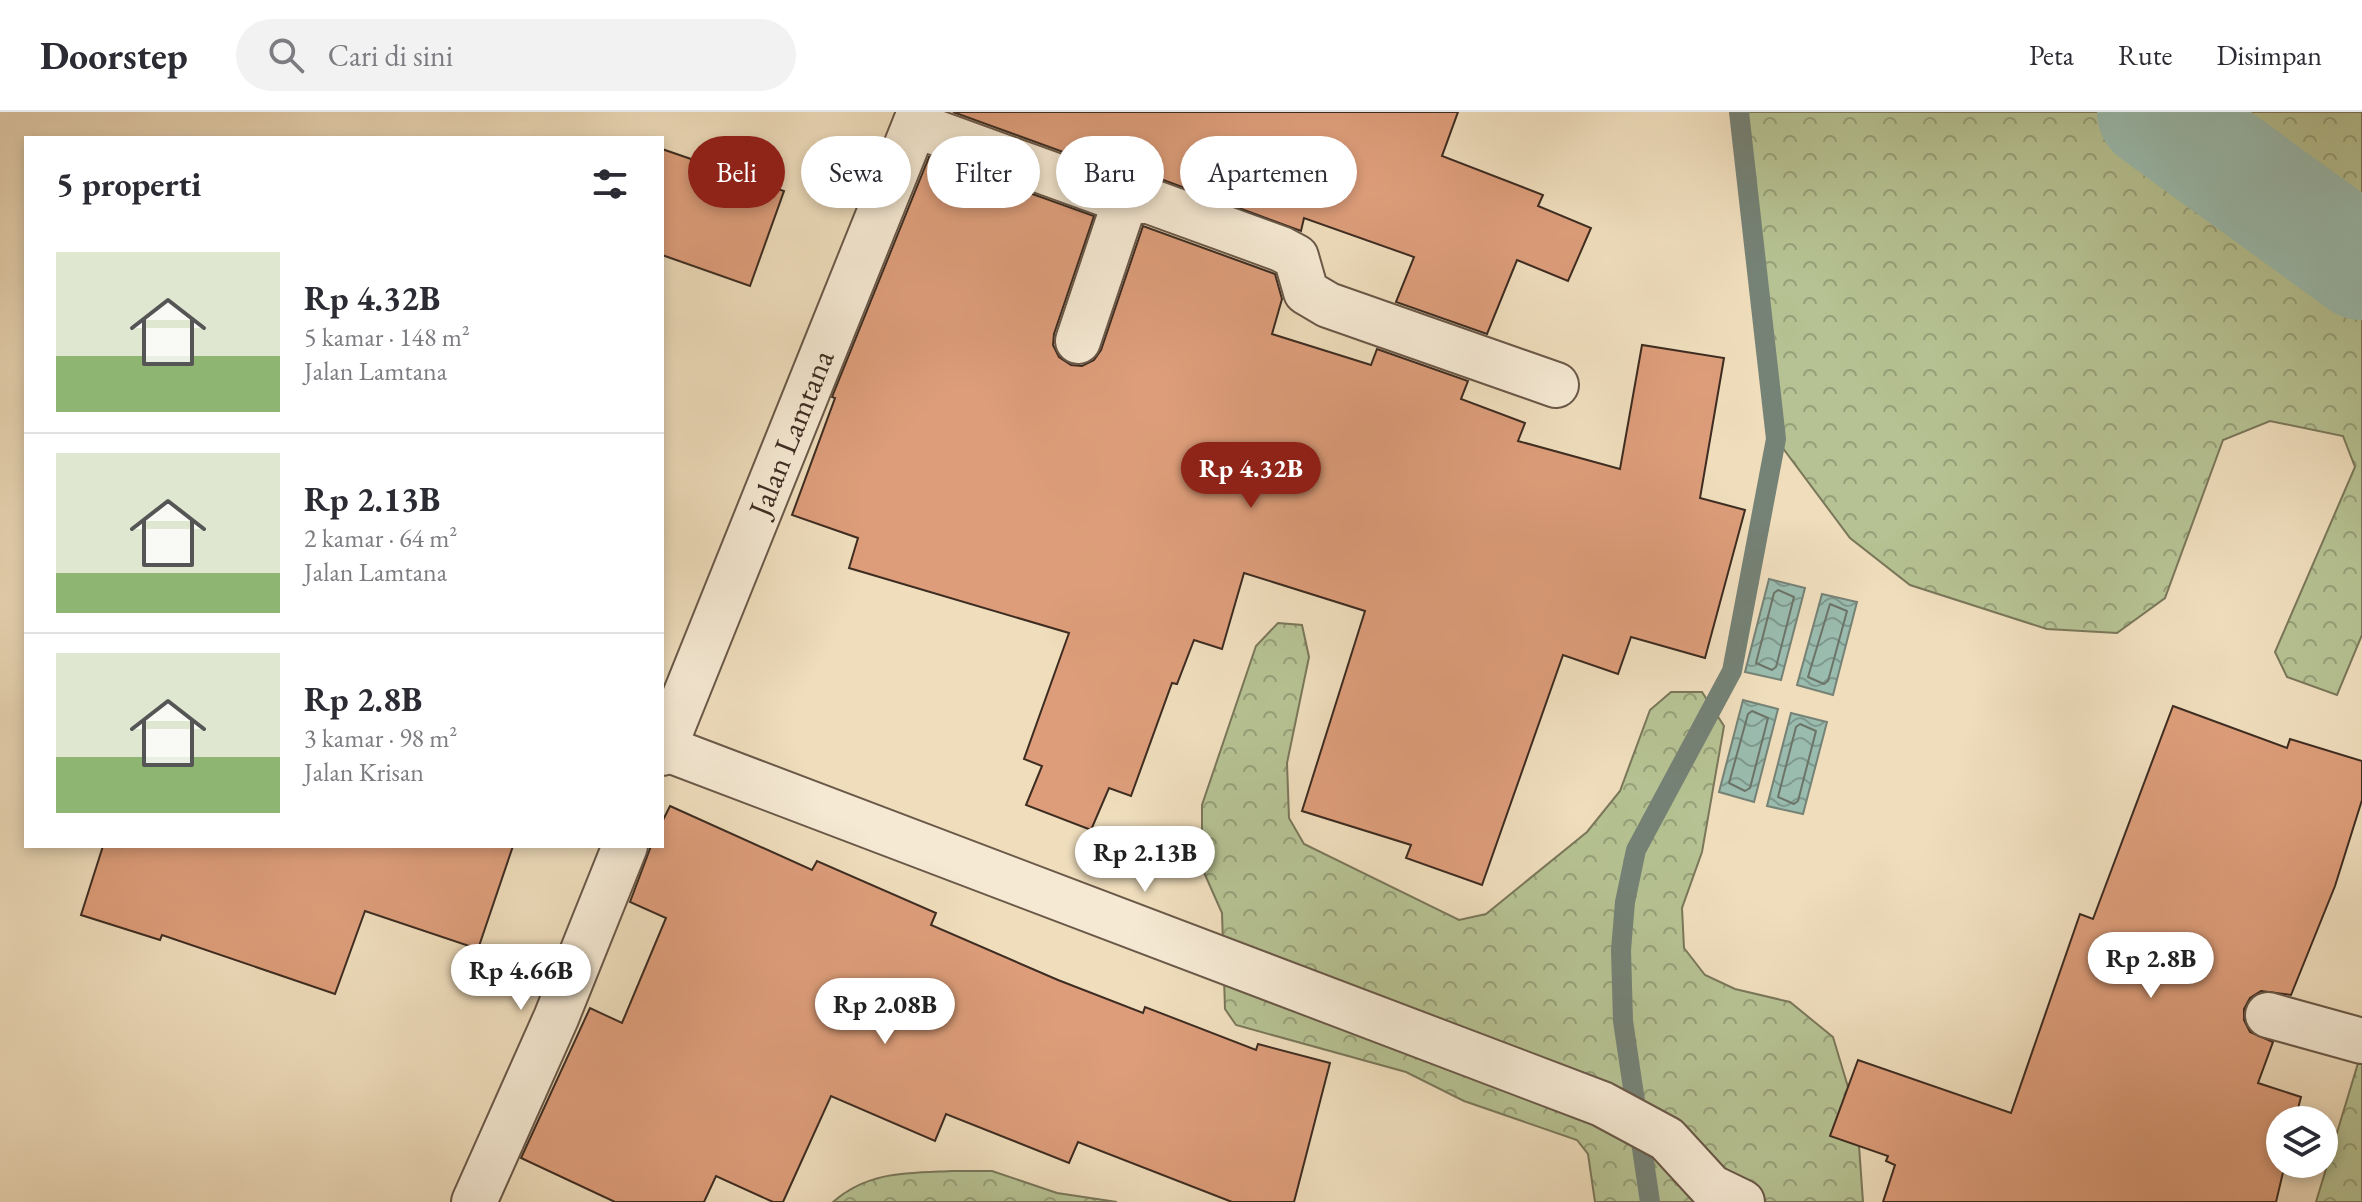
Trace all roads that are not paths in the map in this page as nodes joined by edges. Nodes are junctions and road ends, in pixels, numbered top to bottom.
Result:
1 (918, 116) edge
2 (1056, 173) edge
3 (1164, 206) edge
4 (1123, 208) edge
5 (1078, 341) dead end
6 (1556, 385) dead end
7 (664, 749) edge
8 (664, 751) edge
9 (624, 848) edge
10 (2268, 1015) dead end
11 (2362, 1041) edge
12 (474, 1202) edge
13 (1742, 1202) edge

1 - 2 street
1 - 7 street, Jalan Lamtana
3 - 6 street
4 - 5 street
8 - 13 street
9 - 12 street
10 - 11 street

